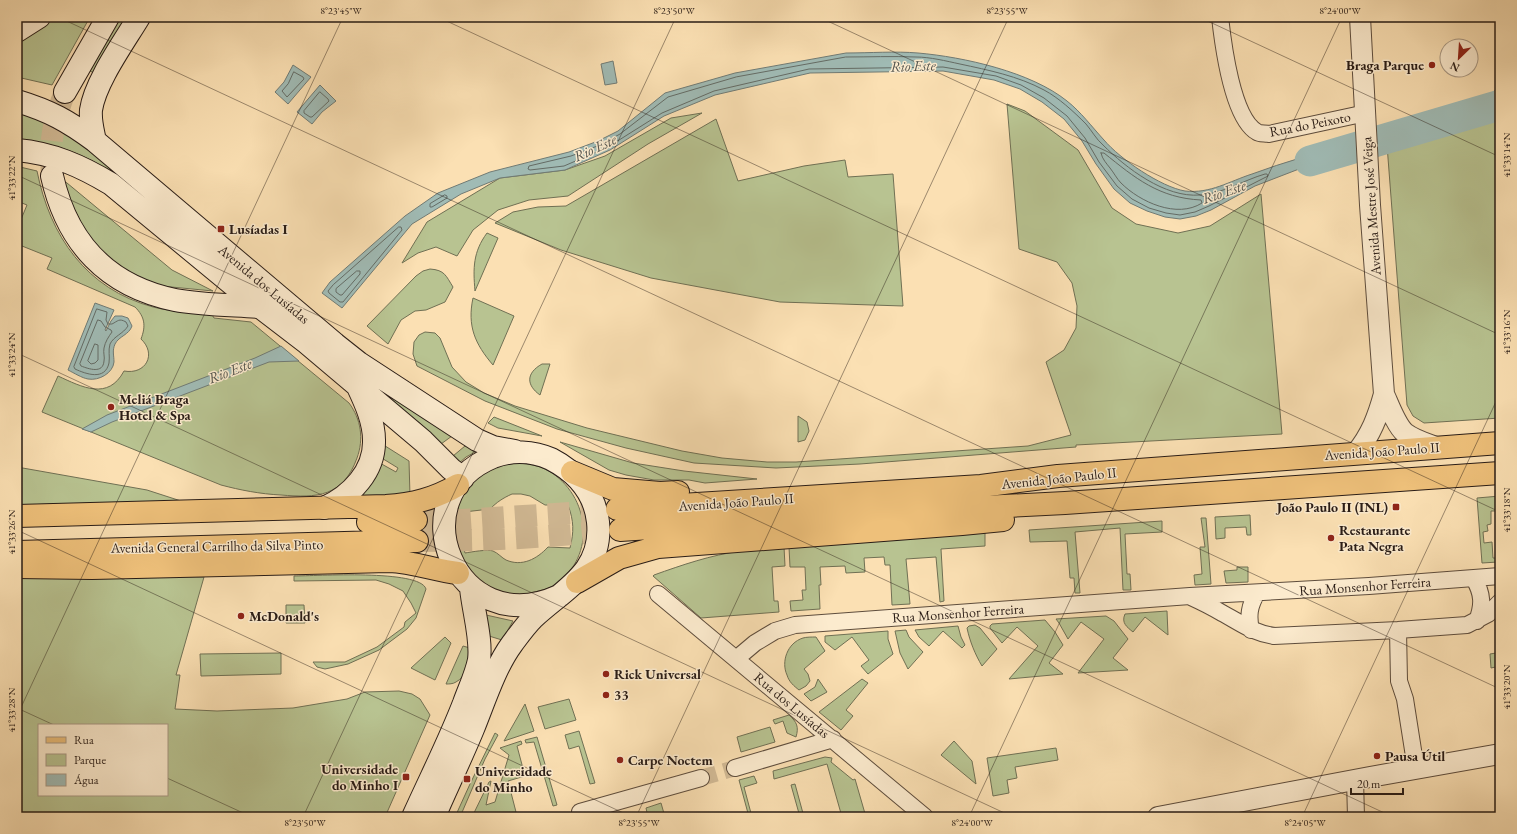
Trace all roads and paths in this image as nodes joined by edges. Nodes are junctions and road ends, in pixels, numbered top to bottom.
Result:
1 (39, 17) edge
2 (108, 17) edge
3 (139, 17) edge
4 (1220, 17) edge
5 (1364, 21) edge
6 (17, 31) edge
7 (65, 92) tunnel mouth
8 (17, 101) edge
9 (1366, 119) junction
10 (96, 141) junction
11 (17, 150) edge
12 (52, 176) tunnel mouth
13 (260, 307) junction
14 (358, 386) junction
15 (1384, 394) junction
16 (1500, 443) edge
17 (1436, 447) junction
18 (520, 452) junction
19 (1356, 453) junction
20 (572, 472) junction
21 (1500, 473) edge
22 (1058, 476) junction
23 (460, 481) junction
24 (1065, 503) junction
25 (324, 508) junction
26 (17, 516) edge
27 (17, 530) edge
28 (17, 552) edge
29 (17, 567) edge
30 (1500, 576) edge
31 (1474, 579) junction
32 (465, 581) junction
33 (577, 582) junction
34 (1257, 593) junction
35 (658, 594) dead end
36 (559, 596) junction
37 (1190, 596) junction
38 (1500, 602) edge
39 (1477, 621) junction
40 (1251, 630) junction
41 (1398, 630) junction
42 (736, 659) junction
43 (833, 739) junction
44 (1500, 754) edge
45 (735, 768) tunnel mouth
46 (1416, 769) junction
47 (701, 778) tunnel mouth
48 (1355, 780) junction
49 (580, 812) dead end
50 (413, 817) edge
51 (434, 817) edge
52 (925, 817) edge
53 (1158, 817) edge
54 (1356, 817) edge

1 - 6 main road
2 - 7 main road
3 - 10 main road
4 - 9 street, Rua do Peixoto
5 - 9 street, Avenida Mestre José Veiga
8 - 10 main road, Avenida dos Lusíadas
9 - 15 street, Avenida Mestre José Veiga
10 - 18 main road, Avenida dos Lusíadas
11 - 13 main road, Avenida dos Lusíadas
12 - 13 main road
13 - 14 main road, Avenida dos Lusíadas
14 - 23 main road, Avenida dos Lusíadas
14 - 25 main road
15 - 17 street, Avenida Mestre José Veiga
15 - 19 street, Avenida Mestre José Veiga
16 - 17 main road, Avenida João Paulo II
17 - 19 main road, Avenida João Paulo II
18 - 20 main road
18 - 23 main road
19 - 22 main road, Avenida João Paulo II
20 - 22 main road
20 - 33 main road
21 - 24 main road, Avenida João Paulo II
22 - 24 main road, Avenida João Paulo II
23 - 25 main road
23 - 32 main road
24 - 33 main road
25 - 26 main road
27 - 28 main road, Avenida General Carrilho da Silva Pinto
29 - 32 main road
30 - 31 street, Rua Monsenhor Ferreira
31 - 34 street, Rua Monsenhor Ferreira
31 - 39 street
32 - 36 main road
32 - 50 main road
33 - 36 main road
34 - 37 street, Rua Monsenhor Ferreira
34 - 40 street
35 - 42 street, Rua dos Lusíadas
36 - 51 main road
37 - 40 street
37 - 42 street, Rua Monsenhor Ferreira
38 - 39 street
39 - 41 street
40 - 41 street
41 - 46 street
42 - 43 street, Rua dos Lusíadas
43 - 45 street
43 - 52 street, Rua dos Lusíadas
44 - 46 street
46 - 48 street
47 - 49 street
48 - 53 street
48 - 54 street

